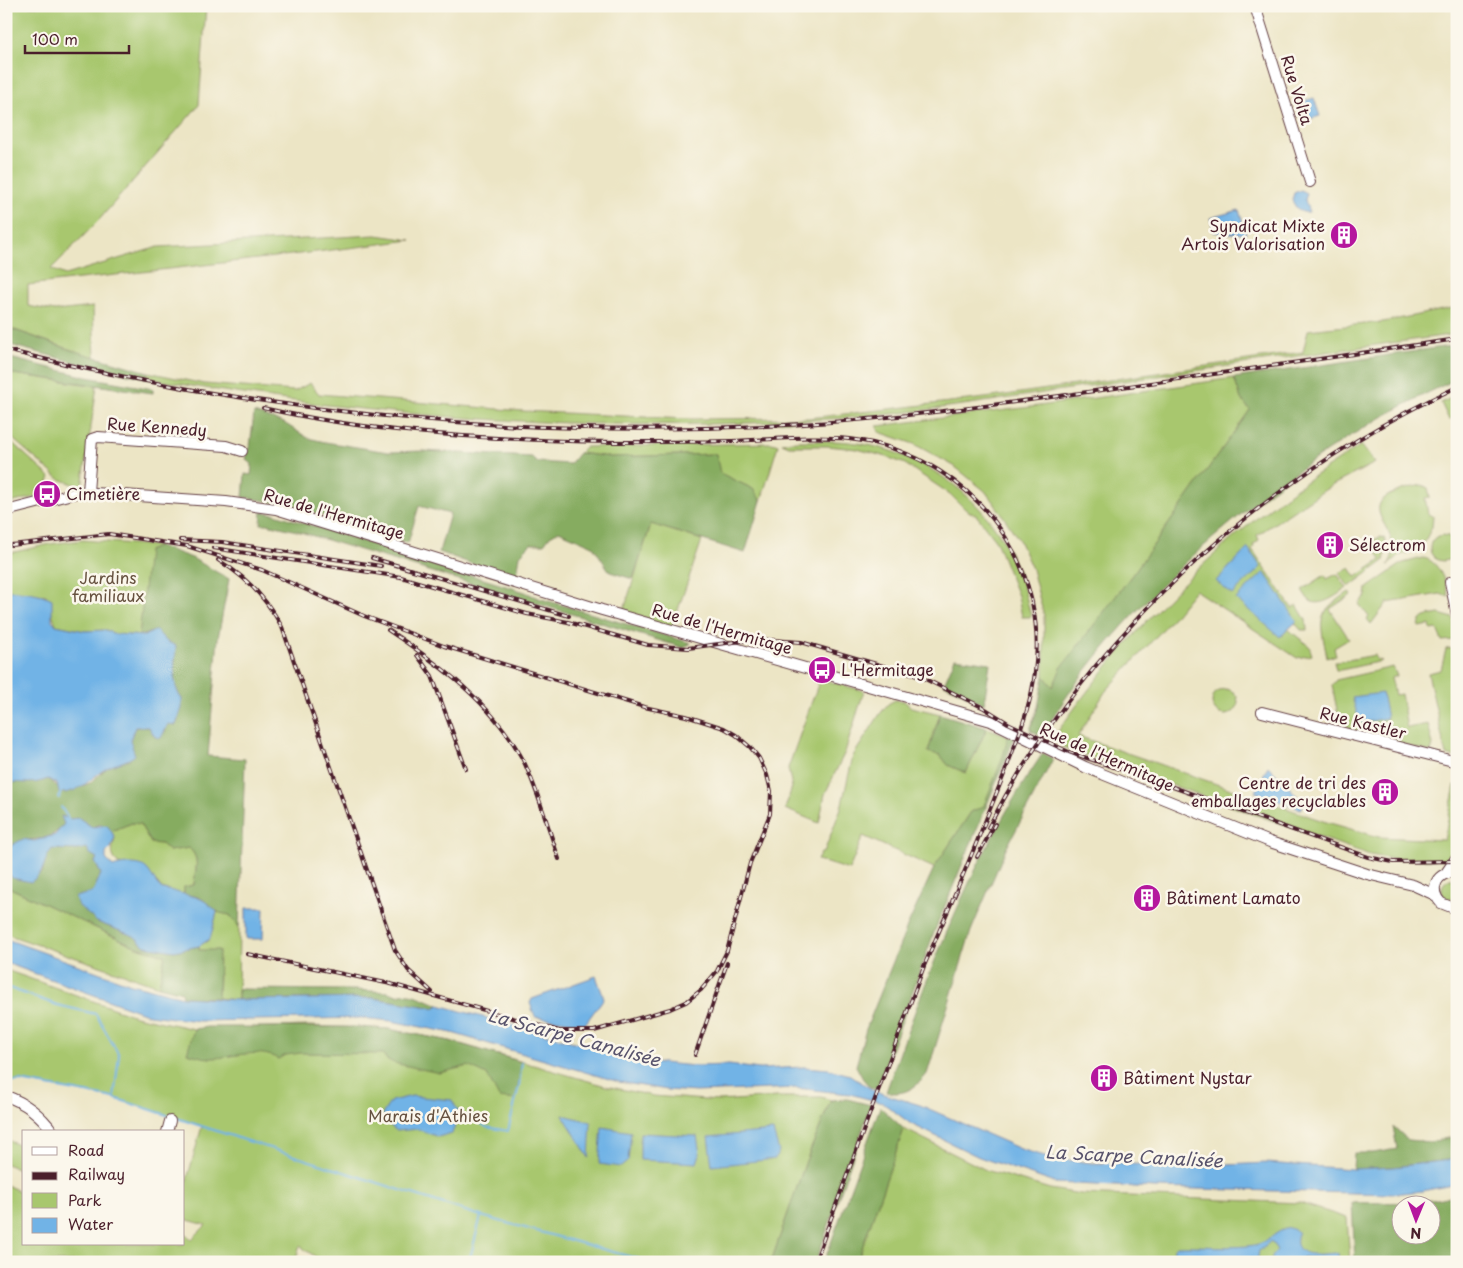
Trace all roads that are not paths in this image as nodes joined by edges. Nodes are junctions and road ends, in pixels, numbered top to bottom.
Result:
1 (1255, 6) edge
2 (1310, 182) dead end
3 (242, 451) dead end
4 (88, 492) junction
5 (6, 510) edge
6 (1450, 582) dead end
7 (1457, 615) edge
8 (1262, 712) dead end
9 (1457, 762) edge
10 (1457, 857) edge
11 (1457, 872) edge
12 (1442, 876) junction
13 (1413, 885) junction
14 (1435, 894) junction
15 (1457, 906) edge
16 (6, 1096) edge
17 (170, 1121) dead end
18 (52, 1130) edge
19 (168, 1130) edge

1 - 2 street, Rue Volta
3 - 4 street, Rue Kennedy
4 - 5 street, Rue de l'Hermitage
4 - 13 street, Rue de l'Hermitage
6 - 7 street
8 - 9 street, Rue Kastler
10 - 12 street
11 - 12 street, Rue de l'Hermitage
12 - 13 street, Rue de l'Hermitage
12 - 14 street
13 - 14 street, Rue de l'Hermitage
14 - 15 street, Rue de l'Hermitage
16 - 18 street
17 - 19 street

